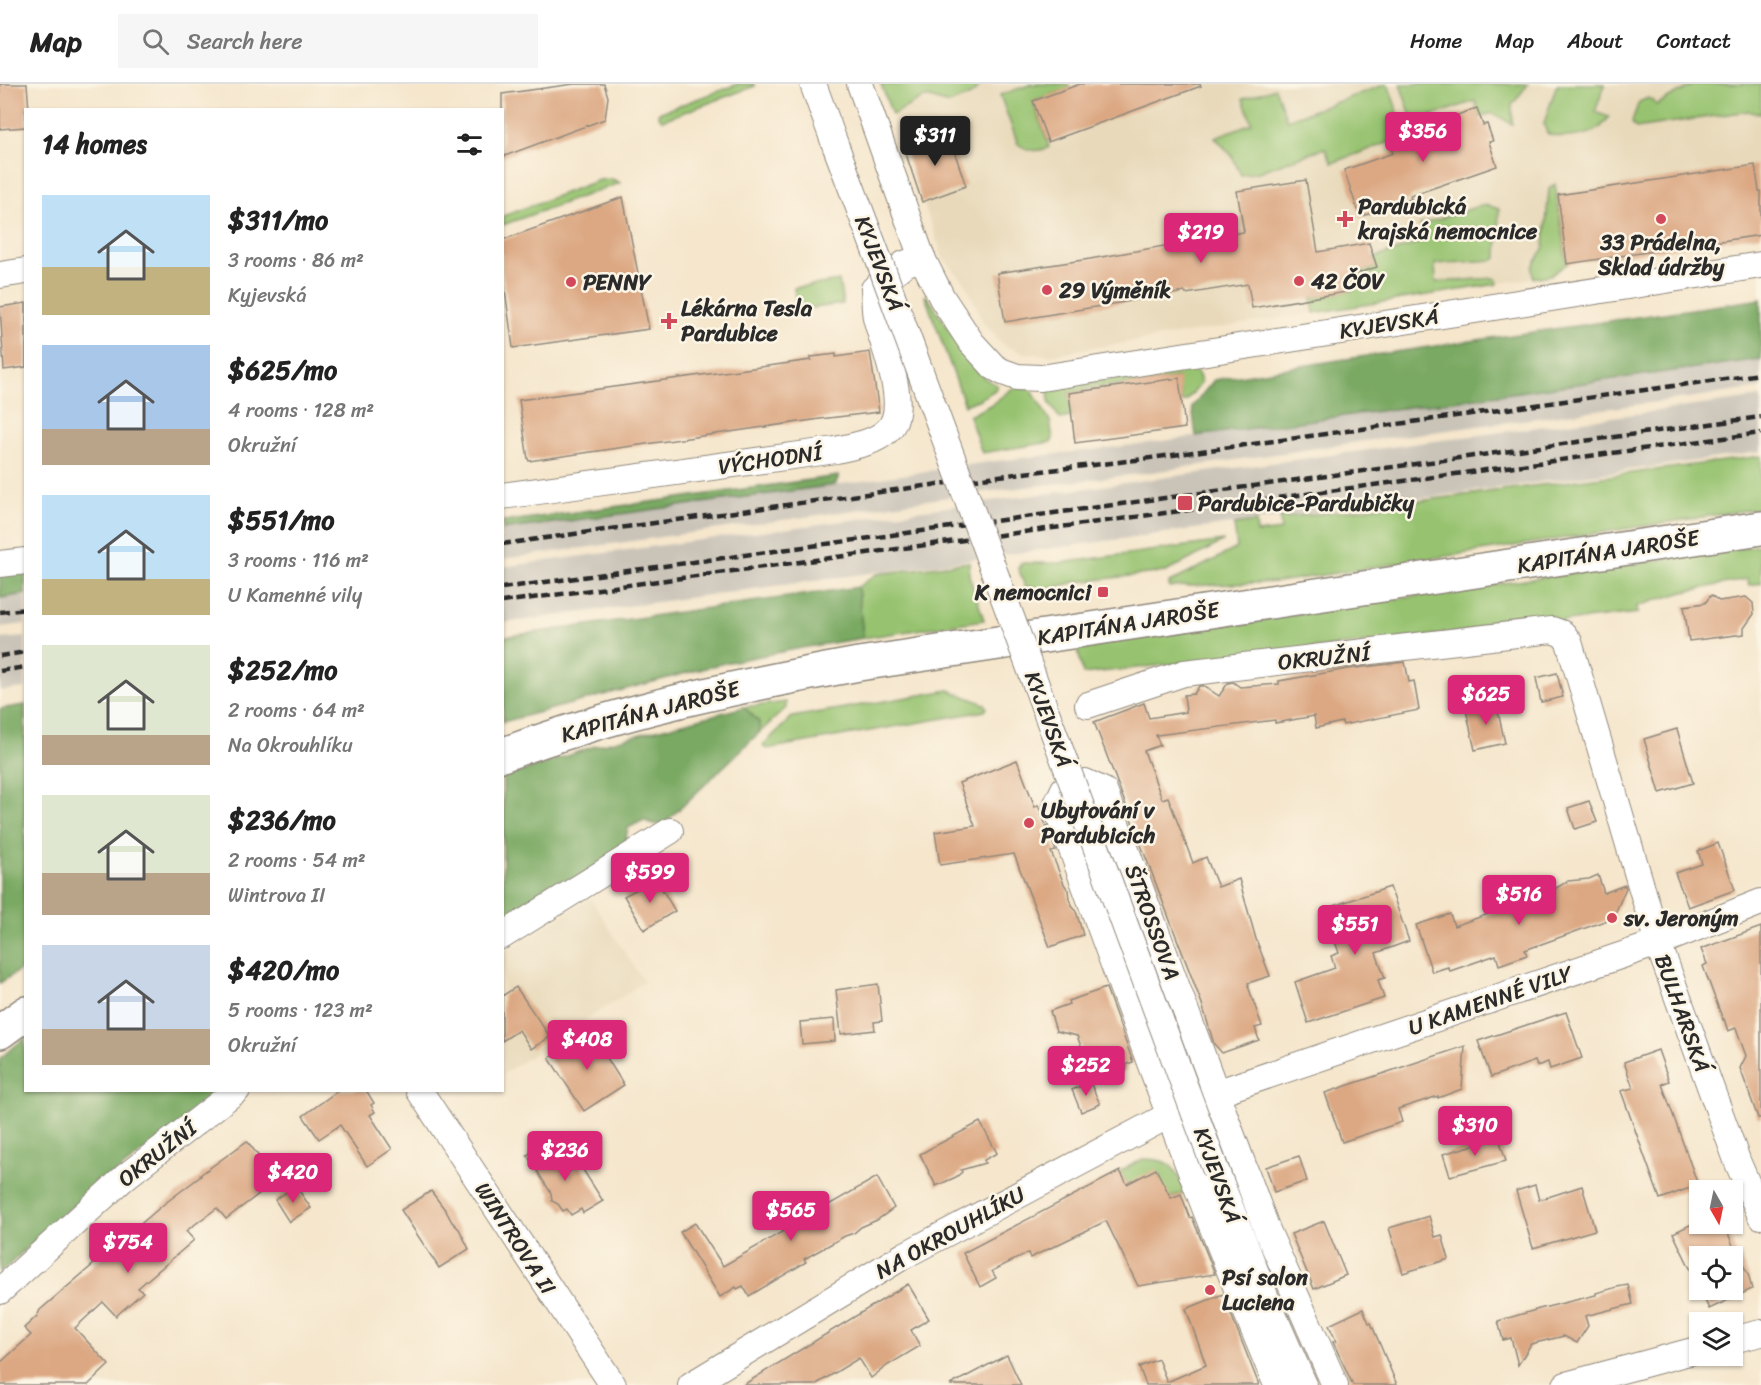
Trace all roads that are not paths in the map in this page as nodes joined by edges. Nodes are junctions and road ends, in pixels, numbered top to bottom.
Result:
1 (813, 84) edge
2 (860, 84) edge
3 (922, 258) junction
4 (1761, 265) edge
5 (24, 271) edge
6 (0, 274) edge
7 (504, 496) edge
8 (1761, 528) edge
9 (24, 561) edge
10 (0, 564) edge
11 (1563, 634) joint
12 (1088, 705) dead end
13 (504, 754) edge
14 (670, 831) dead end
15 (1761, 902) edge
16 (504, 935) edge
17 (1658, 943) junction
18 (24, 1014) edge
19 (0, 1032) edge
20 (235, 1092) edge
21 (420, 1092) edge
22 (1216, 1093) junction
23 (1169, 1115) junction
24 (1761, 1216) edge
25 (0, 1291) edge
26 (1761, 1333) edge
27 (1743, 1337) edge
28 (1689, 1352) edge
29 (613, 1385) edge
30 (692, 1385) edge
31 (1277, 1385) edge
32 (1304, 1385) edge
33 (1335, 1385) edge
34 (1566, 1385) edge

1 - 32 street, KYJEVSKÁ, bridge
2 - 3 street, KYJEVSKÁ
3 - 4 street, KYJEVSKÁ
3 - 7 street, VÝCHODNÍ
5 - 6 street
8 - 13 main road, KAPITÁNA JAROŠE
9 - 10 street
11 - 12 street, OKRUŽNÍ
11 - 17 street, BULHARSKÁ
14 - 16 street
15 - 17 street, U KAMENNÉ VILY
17 - 22 street, U KAMENNÉ VILY
17 - 24 street, BULHARSKÁ
18 - 19 main road
20 - 25 street, OKRUŽNÍ
21 - 29 street, WINTROVA II
22 - 23 street, NA OKROUHLÍKU
22 - 23 street, ŠTROSSOVA
22 - 33 street, ŠTROSSOVA
23 - 30 street, NA OKROUHLÍKU
23 - 31 street, ŠTROSSOVA
26 - 27 street
28 - 34 street

